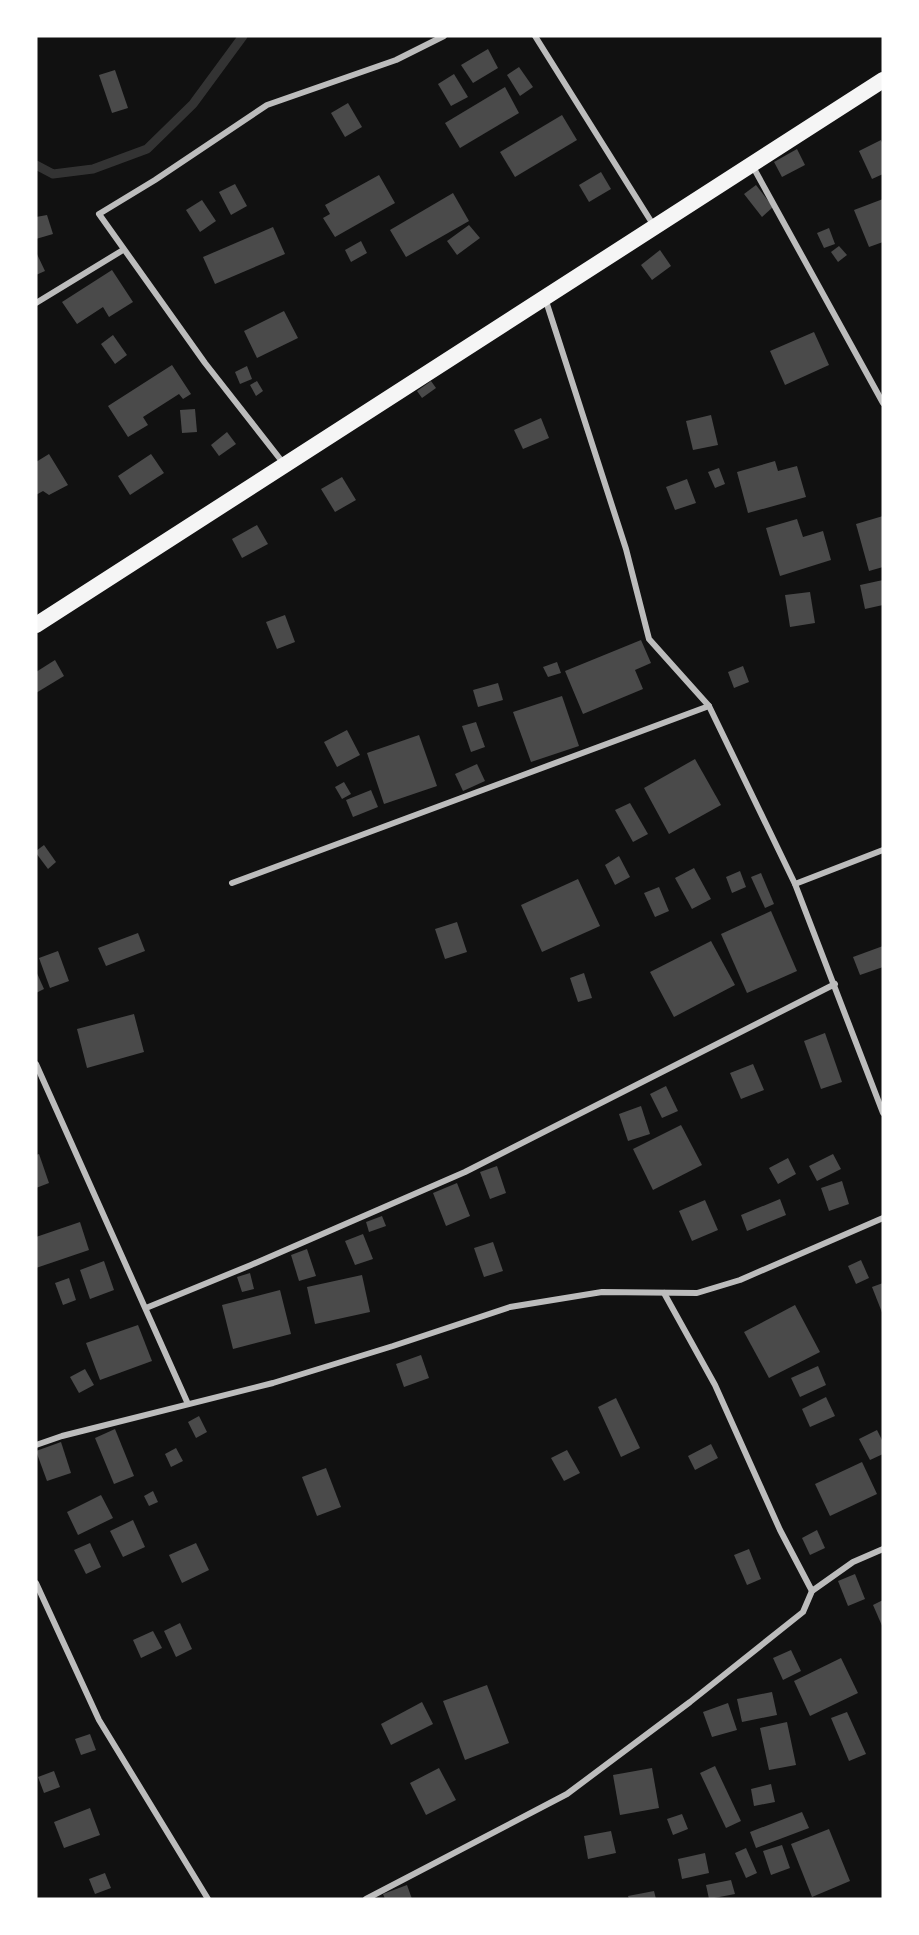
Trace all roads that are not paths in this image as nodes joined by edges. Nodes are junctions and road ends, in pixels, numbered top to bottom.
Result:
1 (444, 36) edge
2 (535, 36) edge
3 (883, 80) edge
4 (752, 165) junction
5 (655, 227) junction
6 (123, 249) junction
7 (545, 298) junction
8 (36, 303) edge
9 (883, 403) edge
10 (284, 465) junction
11 (36, 625) edge
12 (709, 706) junction
13 (883, 850) edge
14 (232, 883) dead end
15 (795, 884) junction
16 (835, 984) junction
17 (36, 1065) edge
18 (883, 1113) edge
19 (883, 1218) edge
20 (664, 1293) junction
21 (146, 1308) junction
22 (188, 1404) junction
23 (36, 1445) edge
24 (883, 1550) edge
25 (36, 1583) edge
26 (812, 1591) junction
27 (208, 1899) edge
28 (366, 1899) edge

1 - 6 street
2 - 5 street
3 - 4 highway
4 - 5 highway
4 - 9 street
5 - 7 highway
6 - 8 street
6 - 10 street
7 - 10 highway
7 - 12 street
10 - 11 highway
12 - 14 street
12 - 15 street
13 - 15 street
15 - 16 street
16 - 18 street
16 - 21 street
17 - 21 street
19 - 20 street
20 - 22 street
20 - 26 street
21 - 22 street
22 - 23 street
24 - 26 street
25 - 27 street
26 - 28 street

